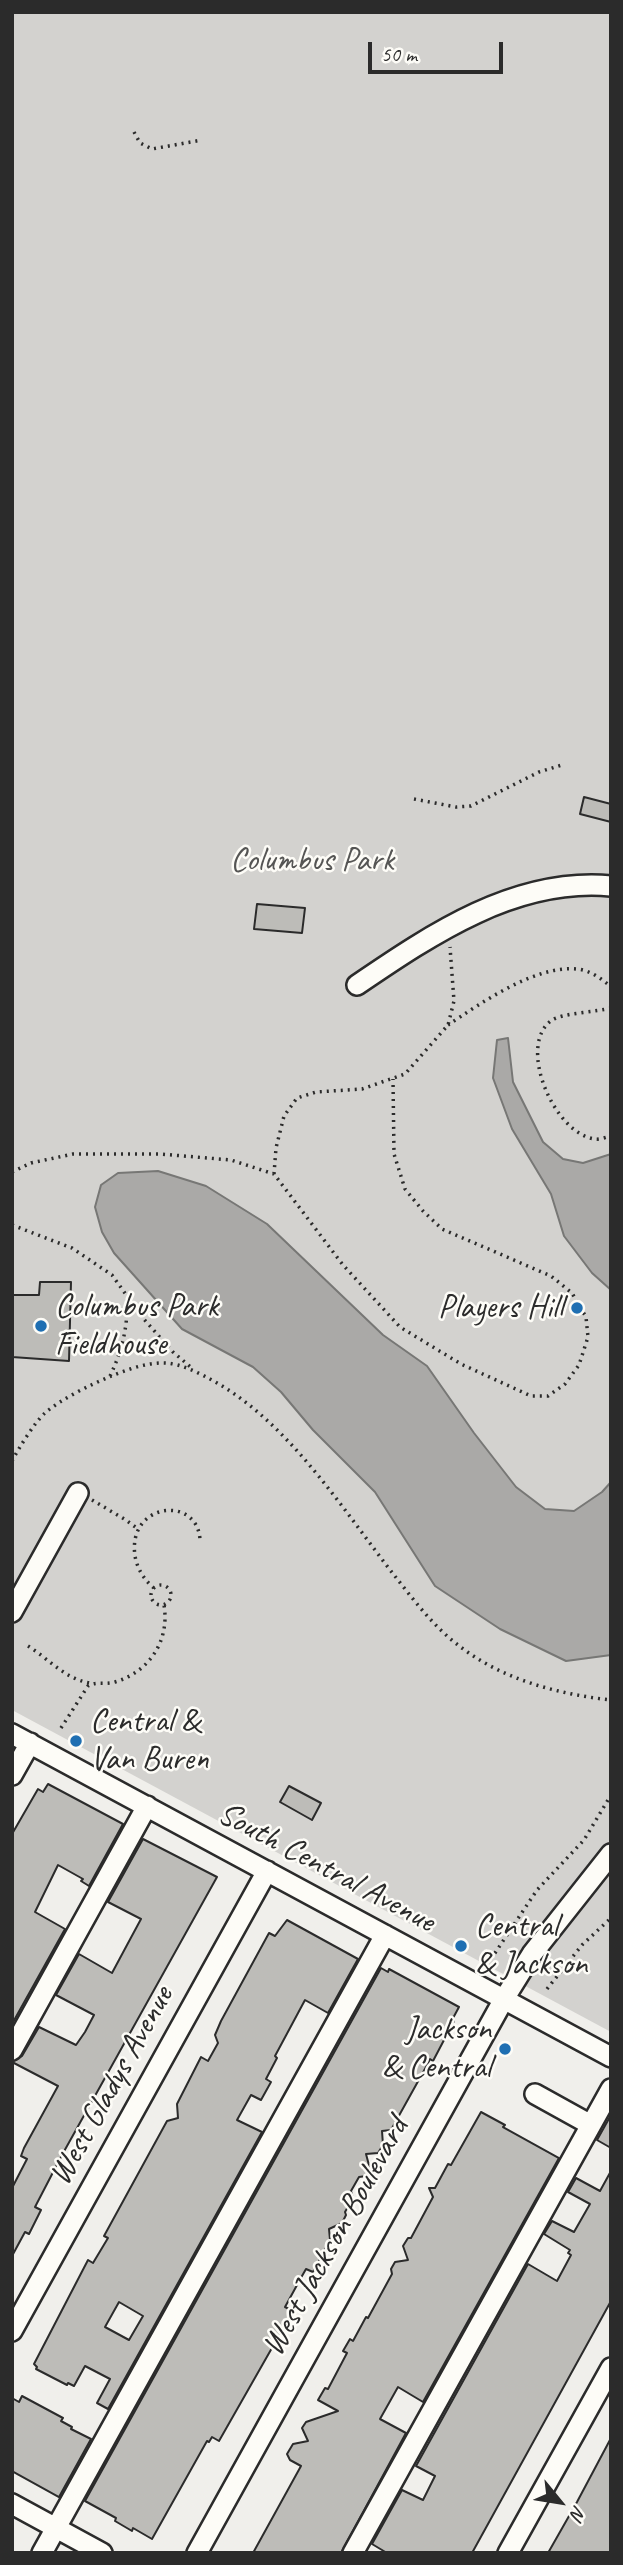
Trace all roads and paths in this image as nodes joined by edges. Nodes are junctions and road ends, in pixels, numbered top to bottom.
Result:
1 (134, 132) dead end
2 (202, 140) dead end
3 (562, 765) dead end
4 (414, 799) dead end
5 (611, 886) edge
6 (446, 927) junction
7 (357, 985) dead end
8 (611, 987) edge
9 (611, 1008) edge
10 (448, 1026) junction
11 (393, 1079) junction
12 (611, 1136) edge
13 (12, 1172) edge
14 (274, 1174) junction
15 (12, 1225) edge
16 (127, 1297) junction
17 (195, 1370) junction
18 (109, 1377) junction
19 (12, 1461) edge
20 (84, 1496) joint
21 (138, 1529) junction
22 (200, 1540) dead end
23 (154, 1588) junction
24 (164, 1605) junction
25 (12, 1612) edge
26 (29, 1646) dead end
27 (92, 1683) junction
28 (611, 1700) edge
29 (61, 1728) dead end
30 (12, 1734) edge
31 (30, 1743) junction
32 (12, 1775) edge
33 (611, 1795) edge
34 (147, 1806) junction
35 (611, 1854) edge
36 (267, 1871) junction
37 (611, 1918) edge
38 (385, 1935) junction
39 (491, 1959) dead end
40 (547, 1989) dead end
41 (504, 1999) junction
42 (12, 2050) edge
43 (611, 2057) edge
44 (611, 2089) edge
45 (535, 2094) dead end
46 (591, 2125) junction
47 (12, 2331) edge
48 (611, 2368) edge
49 (12, 2504) edge
50 (56, 2528) junction
51 (42, 2553) edge
52 (102, 2553) edge
53 (197, 2553) edge
54 (353, 2553) edge
55 (508, 2553) edge

1 - 2 path
3 - 4 path
5 - 6 street
6 - 7 street
6 - 10 path
8 - 10 path
9 - 12 path
10 - 11 path
11 - 14 path
11 - 14 path
13 - 14 path
15 - 16 path
16 - 17 path
16 - 18 path
17 - 18 path
17 - 28 path
18 - 19 path
20 - 21 path
20 - 25 street
21 - 22 path
21 - 23 path
23 - 24 path
23 - 24 path
24 - 27 path
26 - 27 path
27 - 29 path
30 - 31 street, South Central Avenue
31 - 32 street
31 - 34 street, South Central Avenue
33 - 39 path
34 - 36 street, South Central Avenue
34 - 42 street
35 - 41 street, West Jackson Boulevard
36 - 38 street, South Central Avenue
36 - 47 street, West Gladys Avenue
37 - 40 path
38 - 41 street, South Central Avenue
38 - 50 street
41 - 43 street, South Central Avenue
41 - 53 street, West Jackson Boulevard
44 - 46 street
45 - 46 street
46 - 54 street
48 - 55 street
49 - 50 street
50 - 51 street
50 - 52 street

